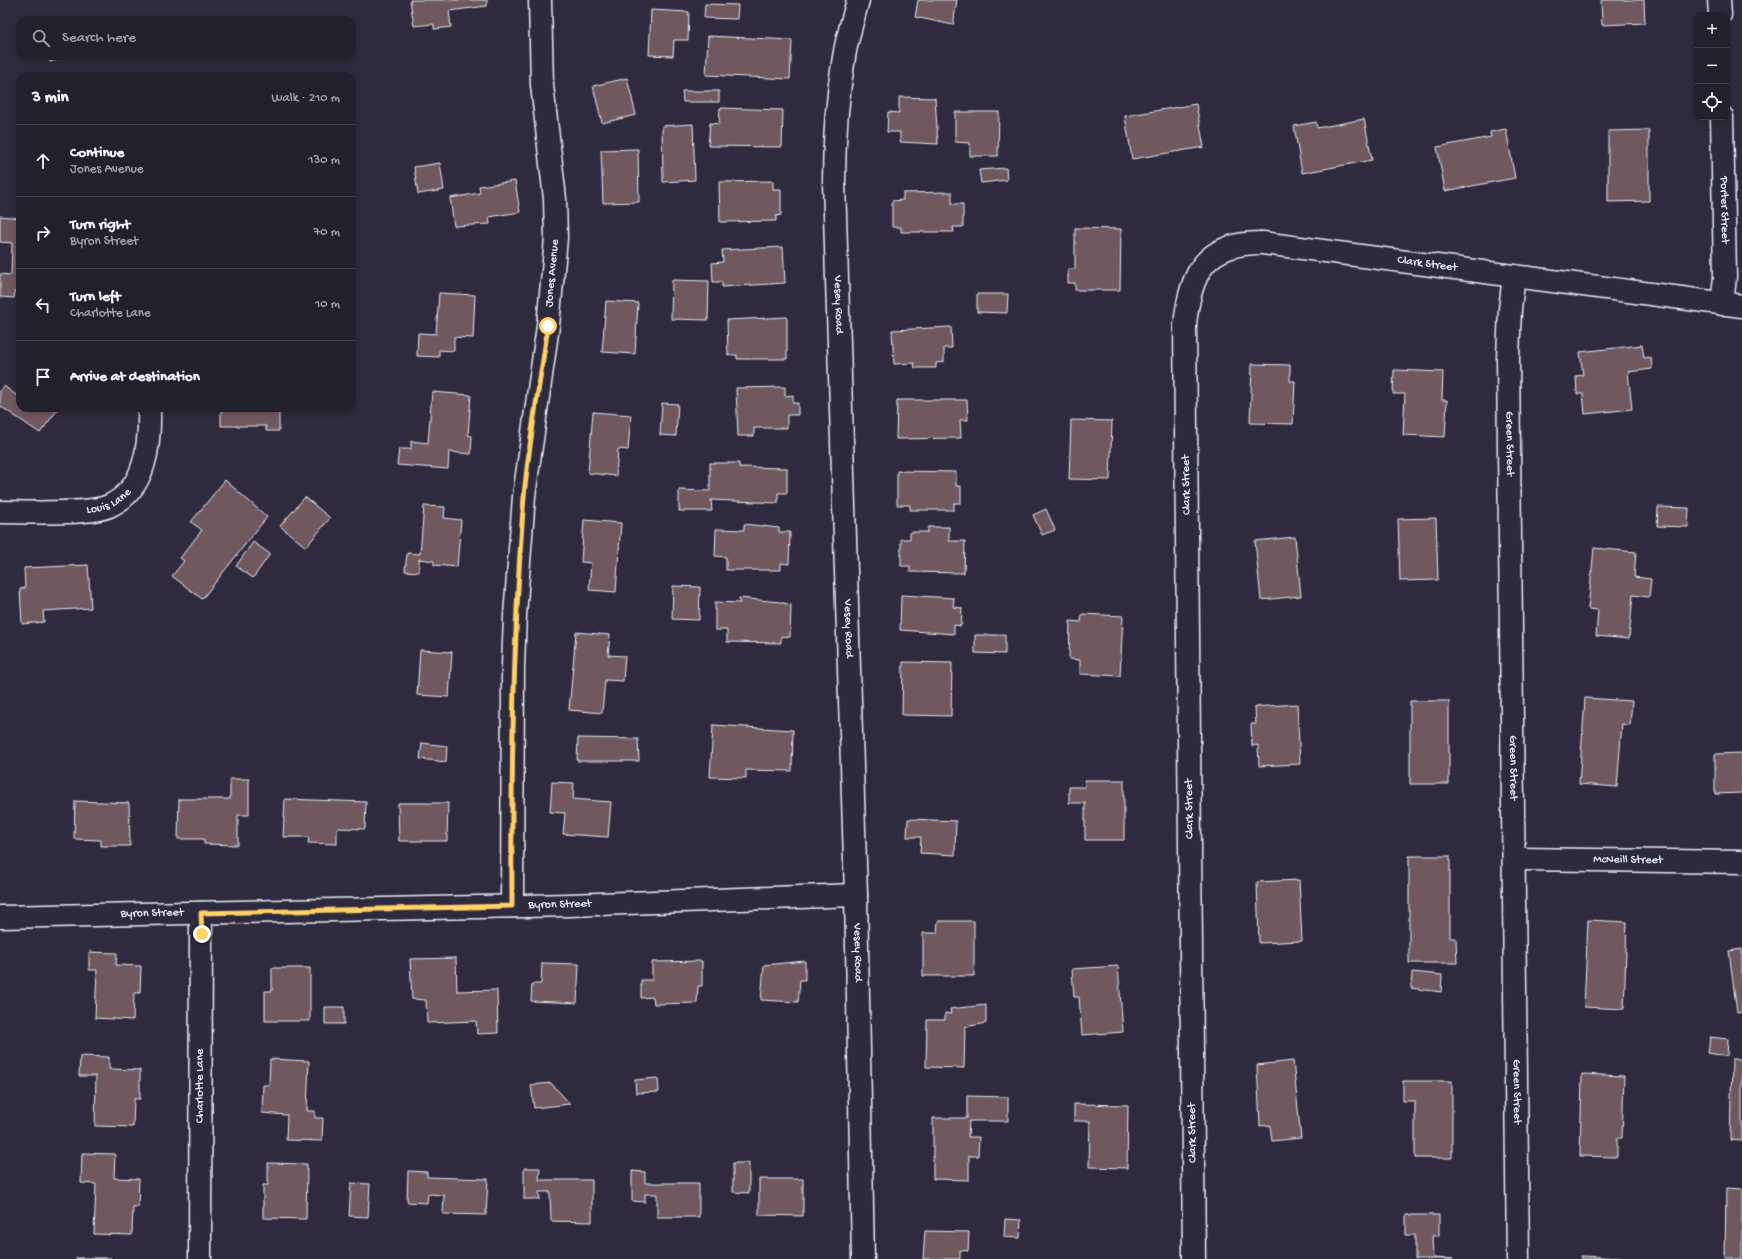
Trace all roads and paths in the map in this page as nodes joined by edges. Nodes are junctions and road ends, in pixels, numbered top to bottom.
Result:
1 (540, 0) edge
2 (858, 0) edge
3 (1719, 0) edge
4 (1720, 12) edge
5 (1722, 120) edge
6 (1514, 276) junction
7 (1732, 305) edge
8 (149, 412) edge
9 (0, 512) edge
10 (1515, 859) junction
11 (1742, 862) edge
12 (856, 894) junction
13 (512, 906) junction
14 (201, 913) junction
15 (0, 917) edge
16 (200, 1259) edge
17 (863, 1259) edge
18 (1194, 1259) edge
19 (1518, 1259) edge

1 - 13 street, Jones Avenue
2 - 12 street, Vesey Road
3 - 4 street
5 - 7 street, Porter Street
6 - 7 street, Clark Street
6 - 10 street, Green Street
6 - 18 street, Clark Street
8 - 9 street, Louis Lane
10 - 11 street, McNeill Street
10 - 19 street, Green Street
12 - 13 street, Byron Street
12 - 17 street, Vesey Road
13 - 14 street, Byron Street
14 - 15 street, Byron Street
14 - 16 street, Charlotte Lane

